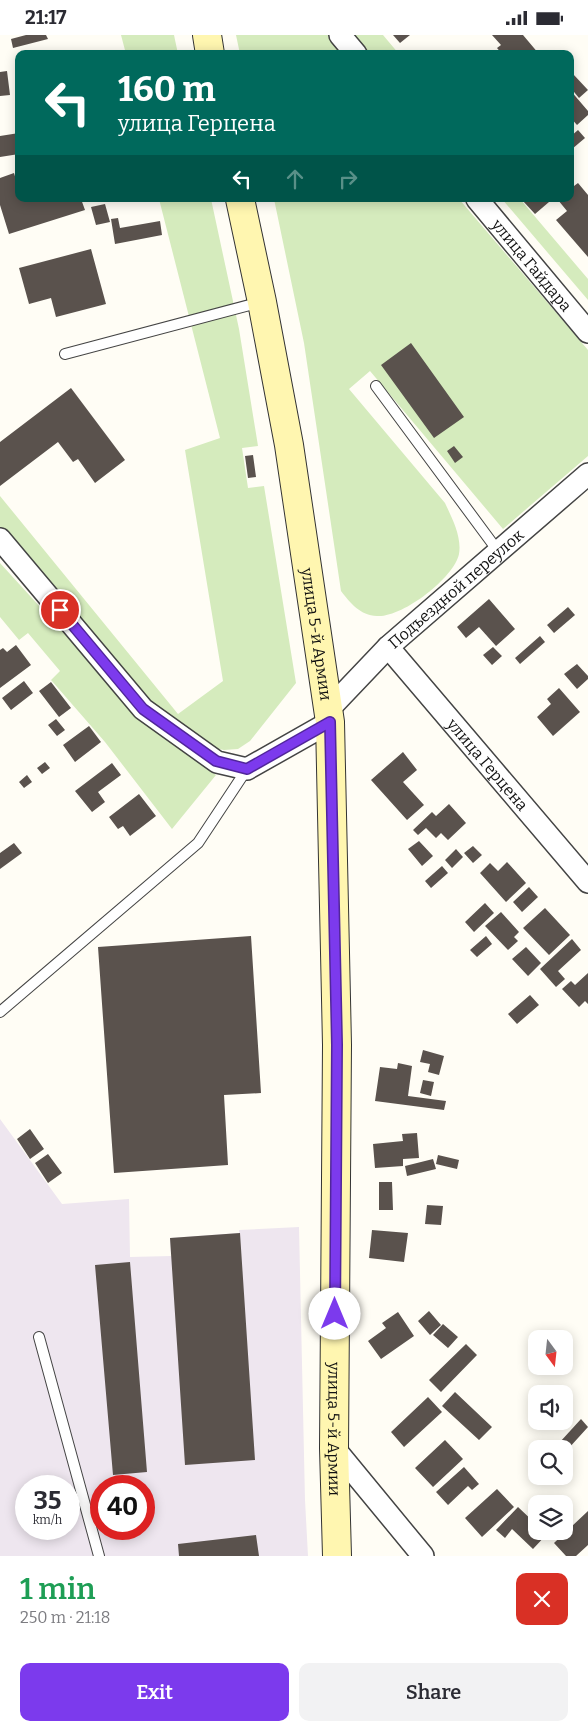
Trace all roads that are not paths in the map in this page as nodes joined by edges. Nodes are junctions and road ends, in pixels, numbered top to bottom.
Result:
1 (206, 35) edge
2 (340, 35) edge
3 (209, 50) edge
4 (353, 50) edge
5 (241, 202) edge
6 (480, 202) edge
7 (262, 302) junction
8 (588, 332) edge
9 (66, 354) dead end
10 (376, 386) dead end
11 (588, 473) edge
12 (0, 539) edge
13 (498, 551) junction
14 (388, 647) junction
15 (330, 716) junction
16 (247, 769) junction
17 (588, 882) edge
18 (0, 1012) edge
19 (39, 1337) dead end
20 (334, 1448) junction
21 (99, 1556) edge
22 (337, 1556) edge
23 (423, 1556) edge

1 - 3 street
2 - 4 street
5 - 7 street, улица 5-й Армии
6 - 8 street, улица Гайдара
7 - 9 lane
7 - 15 street, улица 5-й Армии
10 - 13 lane
11 - 13 street, Подъездной переулок
12 - 16 street
13 - 14 street, Подъездной переулок
14 - 15 street, Подъездной переулок
14 - 17 street, улица Герцена
15 - 16 street
15 - 20 street, улица 5-й Армии
16 - 18 lane
19 - 21 lane
20 - 22 street, улица 5-й Армии
20 - 23 street

